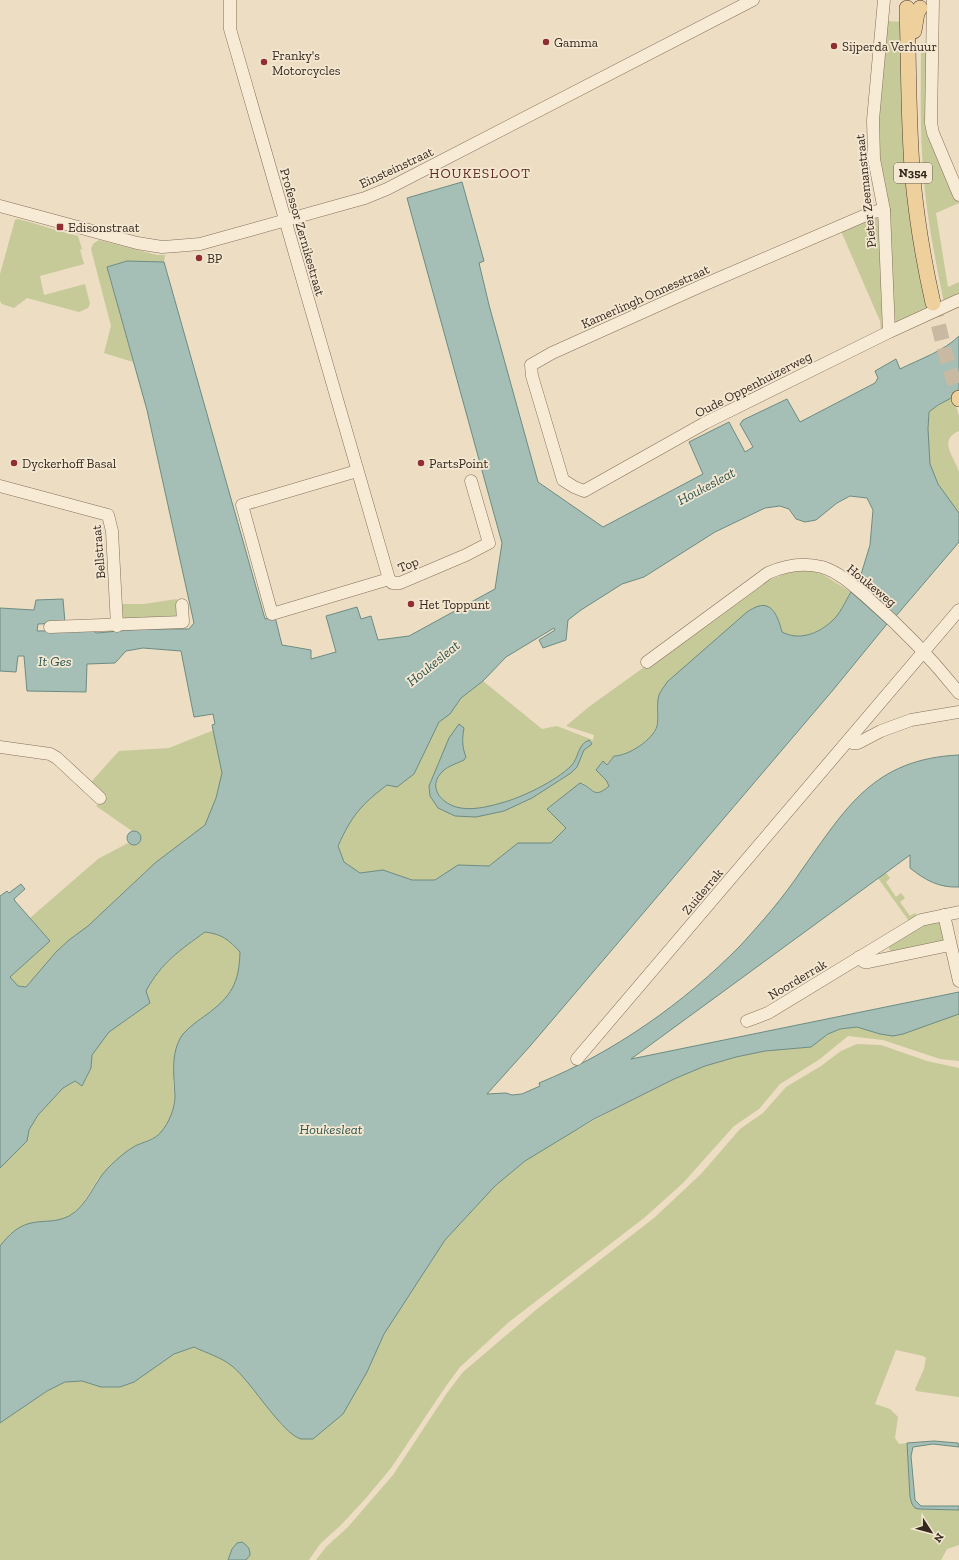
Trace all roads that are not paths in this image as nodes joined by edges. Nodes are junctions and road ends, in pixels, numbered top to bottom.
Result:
1 (230, 0) edge
2 (753, 0) edge
3 (884, 0) edge
4 (933, 0) edge
5 (913, 4) edge
6 (955, 176) edge
7 (959, 195) edge
8 (0, 206) edge
9 (884, 210) junction
10 (285, 220) junction
11 (959, 300) edge
12 (933, 303) tunnel mouth
13 (889, 332) junction
14 (357, 471) junction
15 (563, 480) joint
16 (470, 481) dead end
17 (0, 486) edge
18 (389, 579) junction
19 (182, 605) dead end
20 (959, 610) edge
21 (117, 626) junction
22 (50, 627) dead end
23 (924, 651) junction
24 (647, 662) dead end
25 (959, 693) edge
26 (959, 712) edge
27 (848, 741) junction
28 (0, 748) edge
29 (100, 798) dead end
30 (959, 912) edge
31 (944, 915) junction
32 (950, 945) junction
33 (859, 957) junction
34 (959, 981) edge
35 (747, 1021) dead end
36 (577, 1060) dead end

1 - 10 street, Professor Zernikestraat
2 - 10 street, Einsteinstraat
3 - 9 street, Pieter Zeemanstraat
4 - 6 street
5 - 12 main road, N354
6 - 7 street
8 - 10 street, Einsteinstraat
9 - 13 street, Pieter Zeemanstraat
9 - 15 street, Kamerlingh Onnesstraat
10 - 14 street, Professor Zernikestraat
11 - 13 street, Oude Oppenhuizerweg
13 - 15 street, Oude Oppenhuizerweg
14 - 18 street, Professor Zernikestraat
14 - 18 street, Top
16 - 18 street, Top
17 - 21 street, Bellstraat
19 - 21 street
20 - 23 street, Zuiderrak
21 - 22 street
23 - 24 street, Houkeweg
23 - 25 street, Houkeweg
23 - 27 street, Zuiderrak
26 - 27 street
27 - 36 street, Zuiderrak
28 - 29 street
30 - 31 street, Noorderrak
31 - 32 street
31 - 33 street, Noorderrak
32 - 33 street
32 - 34 street
33 - 35 street, Noorderrak

